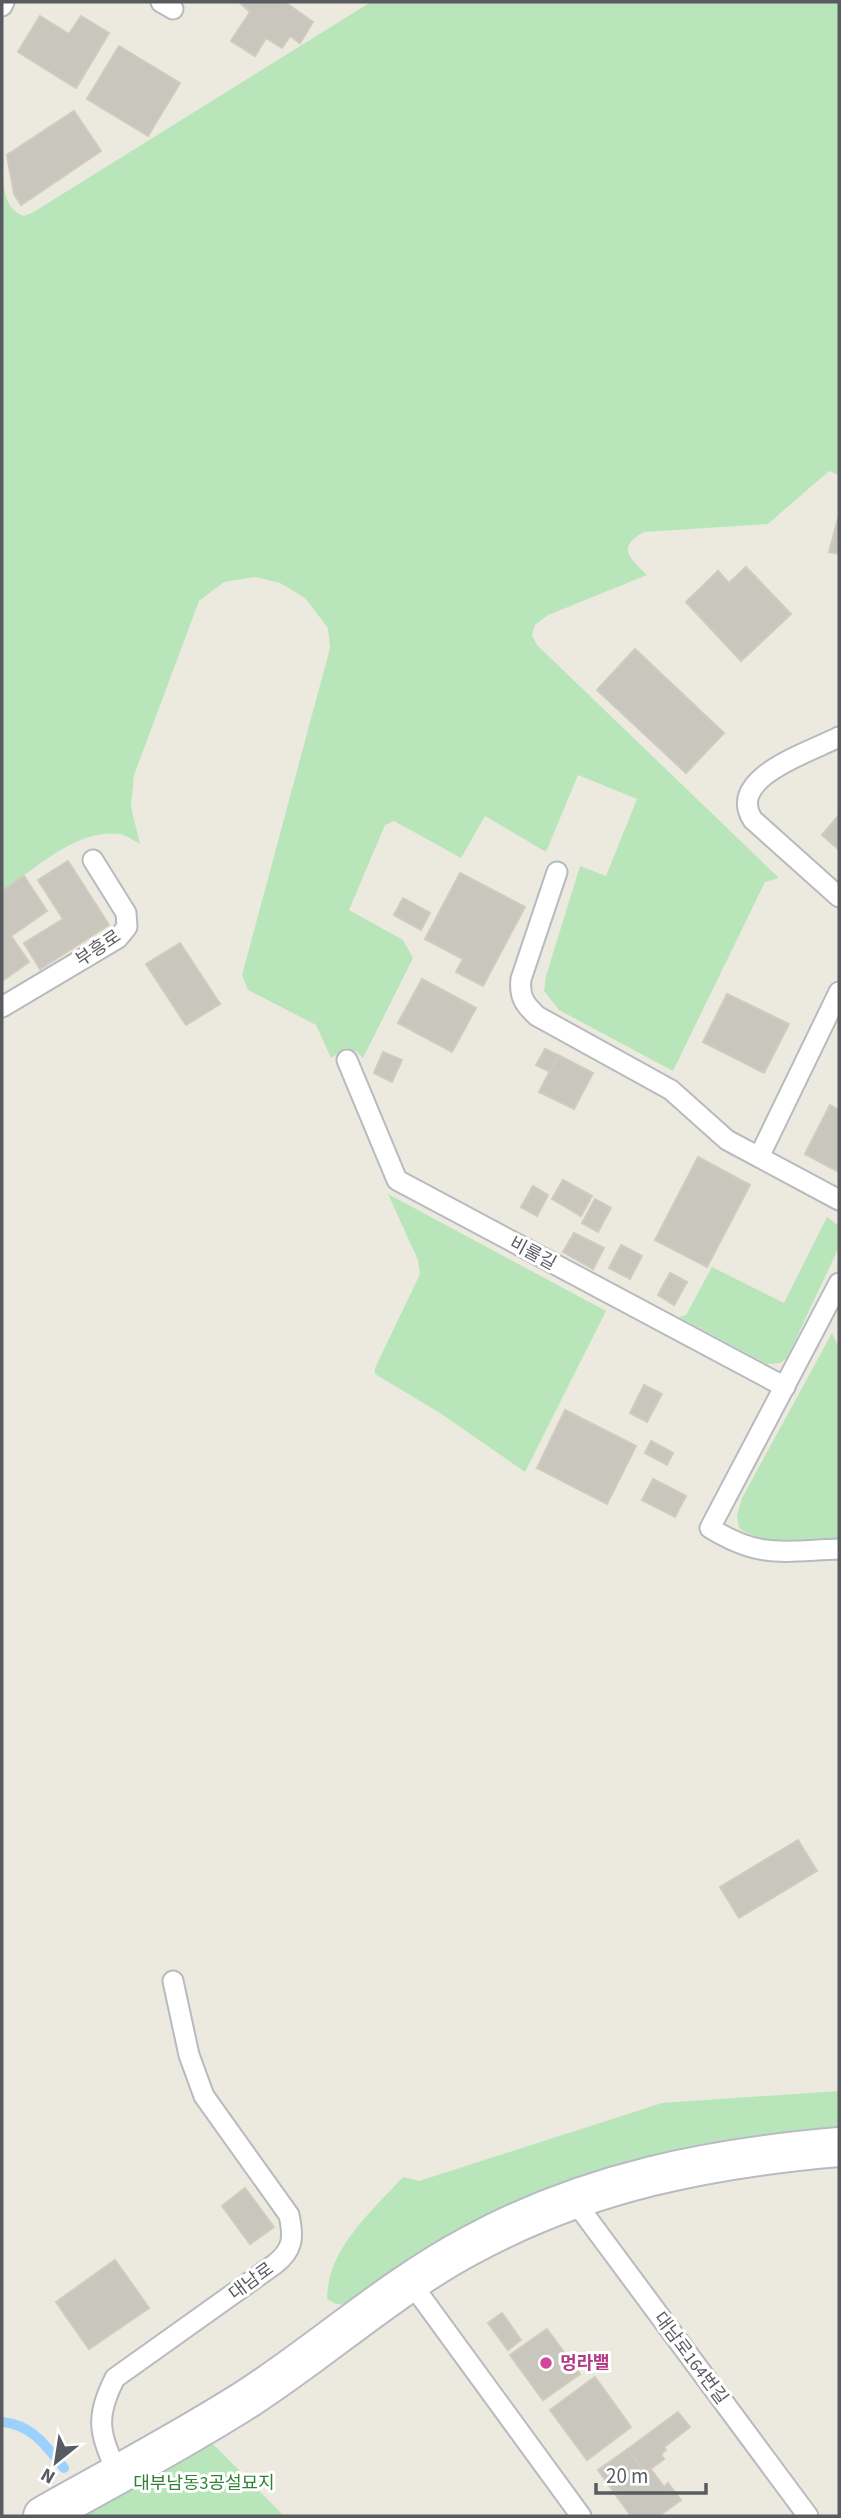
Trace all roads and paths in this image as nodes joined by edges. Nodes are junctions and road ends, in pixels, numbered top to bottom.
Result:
1 (839, 737) edge
2 (93, 860) dead end
3 (557, 872) dead end
4 (839, 898) edge
5 (839, 992) edge
6 (2, 1007) edge
7 (346, 1060) dead end
8 (759, 1157) junction
9 (839, 1200) edge
10 (839, 1283) edge
11 (785, 1387) junction
12 (839, 1549) edge
13 (173, 1981) dead end
14 (839, 2147) edge
15 (573, 2199) junction
16 (411, 2283) junction
17 (117, 2473) junction
18 (43, 2516) edge
19 (581, 2516) edge
20 (808, 2516) edge

1 - 4 lane
2 - 6 lane, 부흥로
3 - 8 lane
5 - 8 lane
7 - 11 lane, 비룰길
8 - 9 lane
10 - 11 lane
11 - 12 lane
13 - 17 lane, 대남로
14 - 15 street
15 - 16 street
15 - 20 lane, 대남로164번길
16 - 17 street
16 - 19 lane
17 - 18 street

